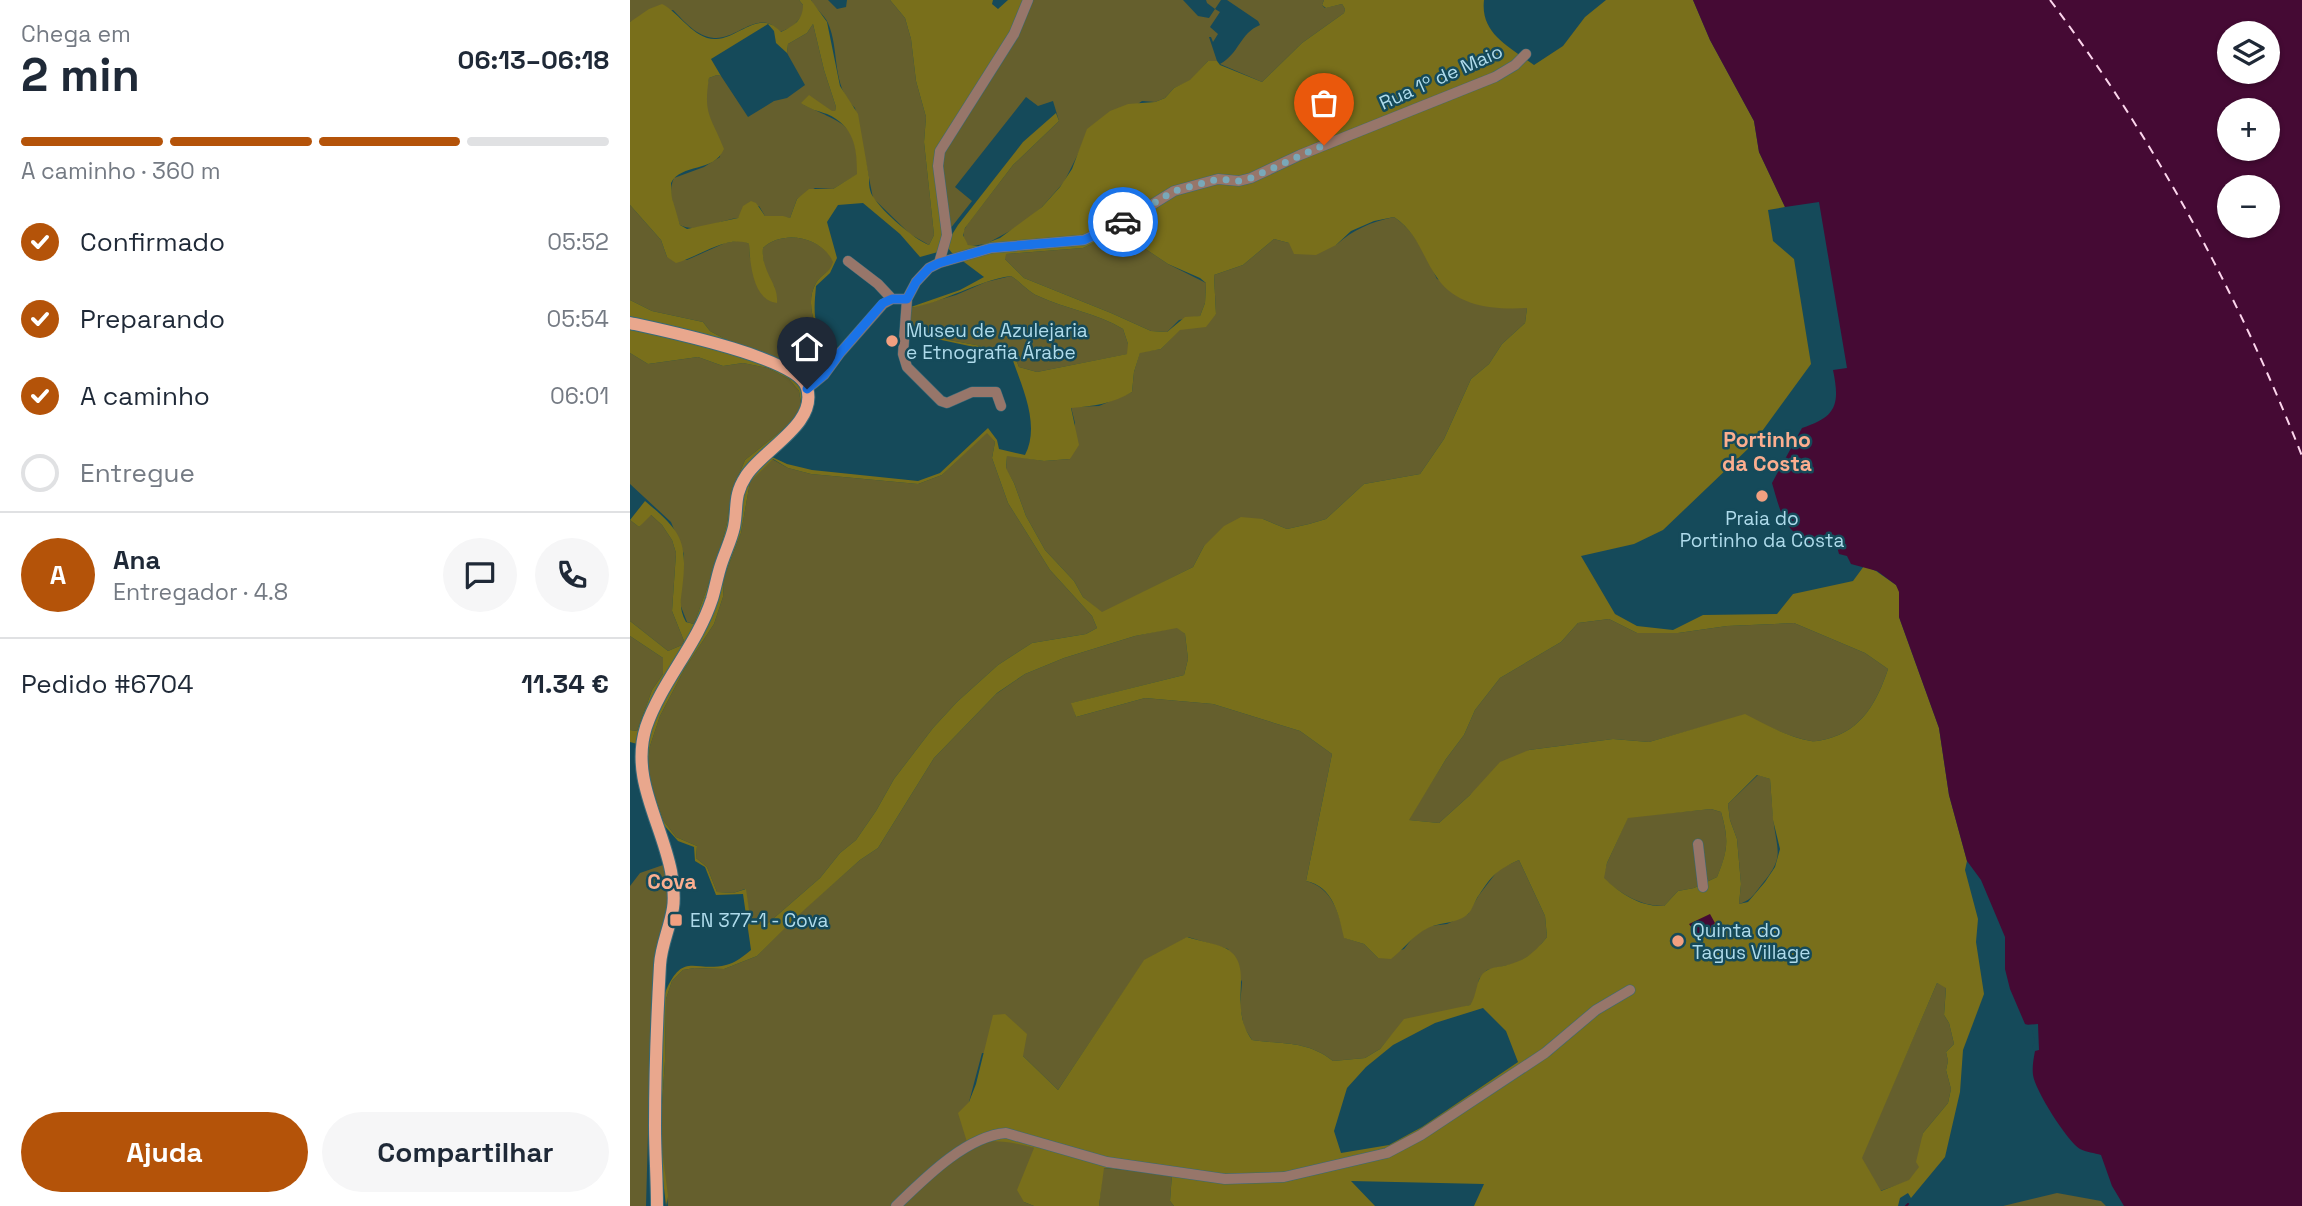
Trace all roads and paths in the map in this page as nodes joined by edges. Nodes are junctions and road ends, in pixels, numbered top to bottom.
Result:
1 (1028, 0) edge
2 (1526, 54) dead end
3 (848, 261) dead end
4 (939, 263) junction
5 (892, 299) junction
6 (907, 299) junction
7 (630, 323) edge
8 (807, 389) junction
9 (1001, 406) dead end
10 (1698, 844) dead end
11 (1703, 887) dead end
12 (1630, 989) dead end
13 (657, 1206) edge
14 (896, 1206) edge

1 - 4 street
2 - 4 street, Rua 1º de Maio
3 - 5 street
4 - 6 street, Rua 1º de Maio
5 - 6 street
5 - 8 street
6 - 9 street
7 - 8 main road
8 - 13 main road
10 - 11 street
12 - 14 street

